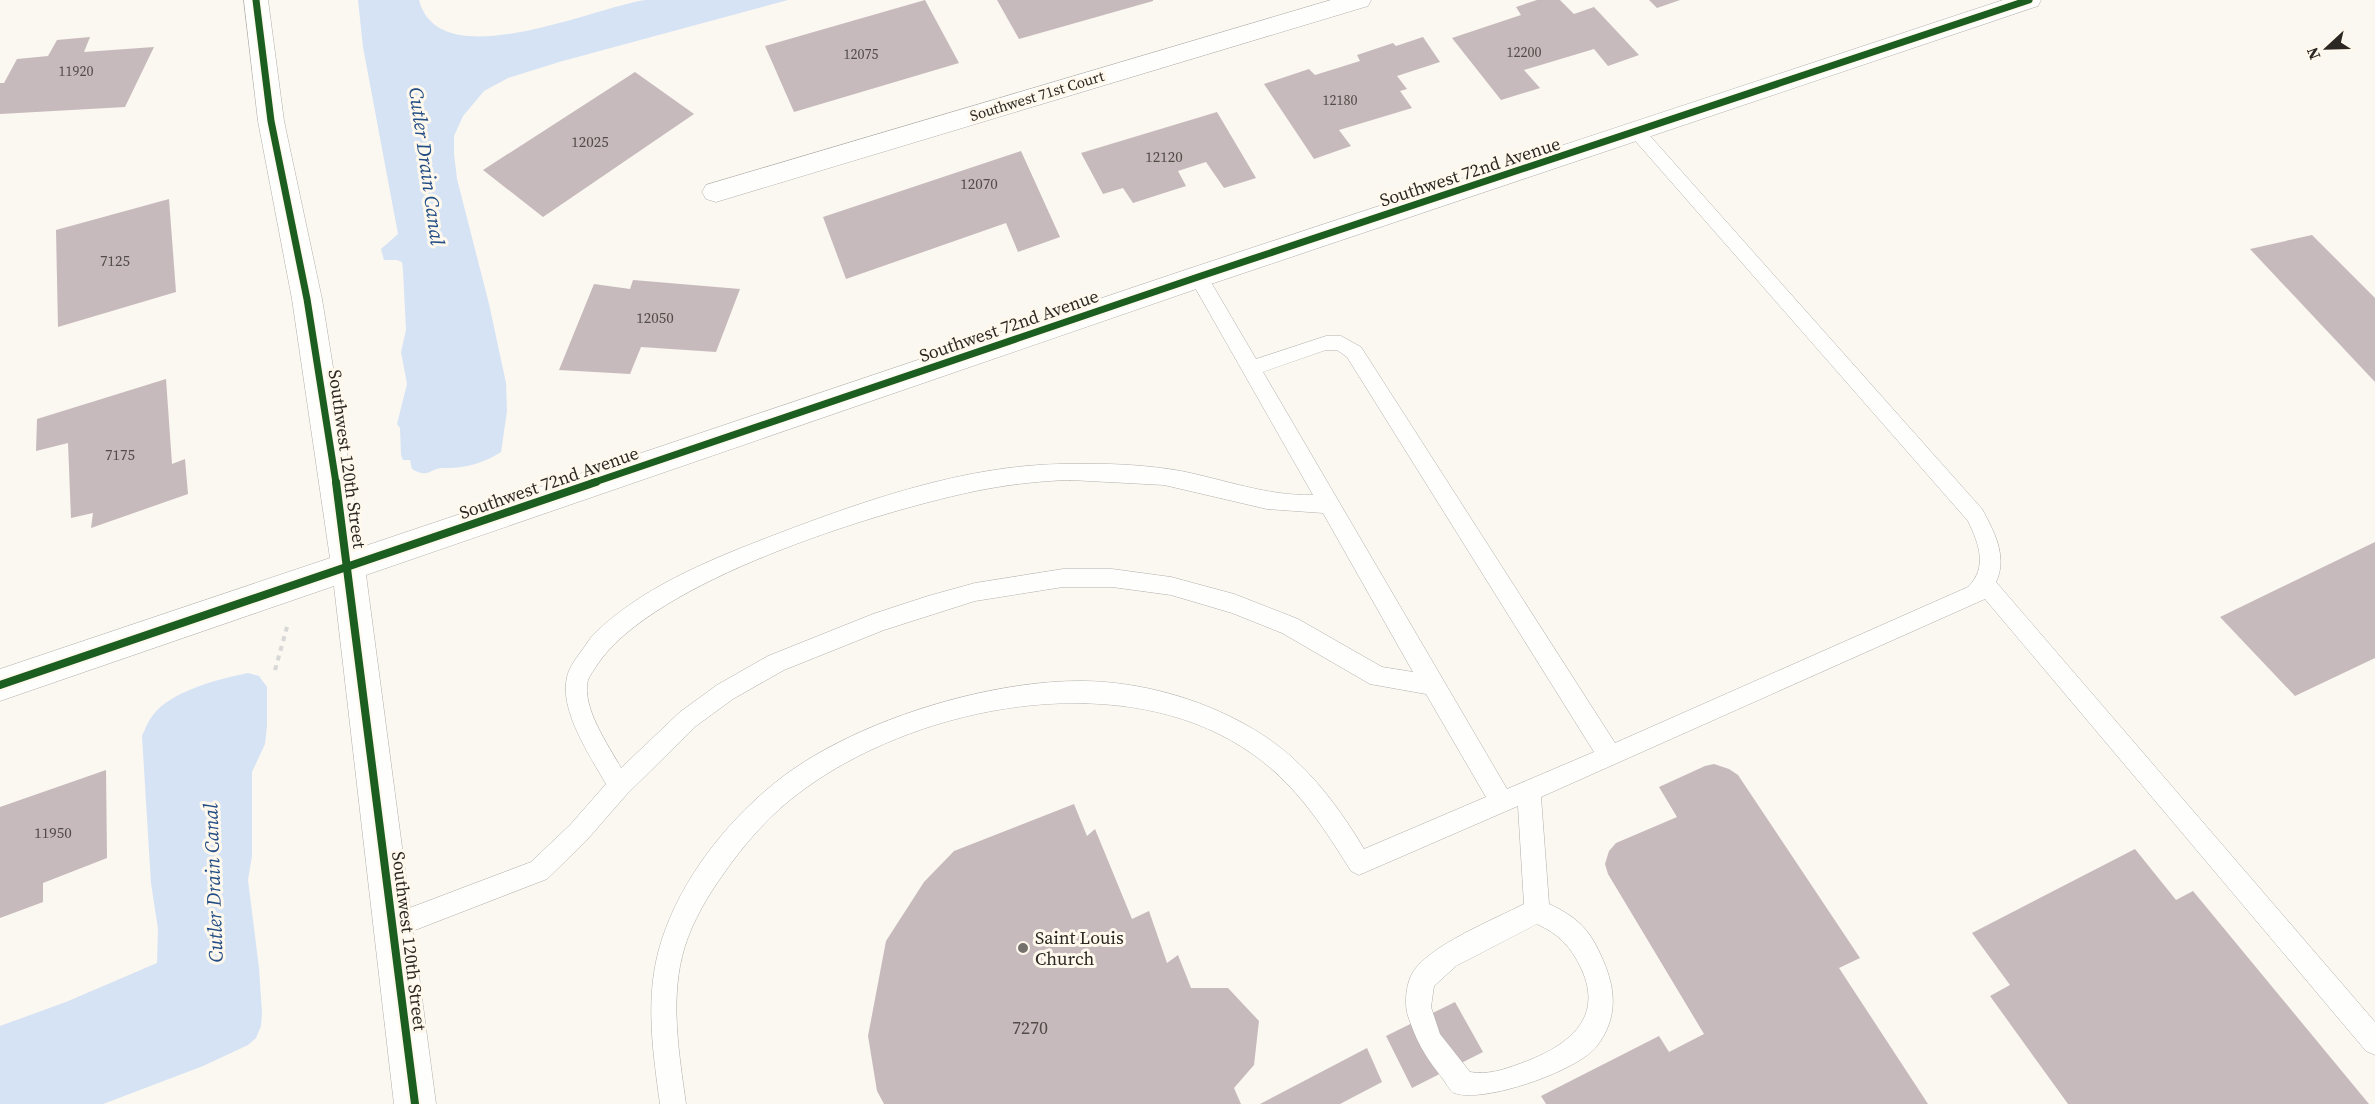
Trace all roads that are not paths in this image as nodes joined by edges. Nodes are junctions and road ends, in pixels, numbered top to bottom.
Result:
1 (256, 0) edge
2 (1359, 0) edge
3 (2029, 0) edge
4 (1637, 132) junction
5 (716, 192) dead end
6 (1198, 277) junction
7 (1252, 368) junction
8 (1329, 504) junction
9 (348, 566) junction
10 (1986, 585) junction
11 (0, 685) edge
12 (1431, 685) junction
13 (1610, 756) junction
14 (619, 786) junction
15 (1529, 790) junction
16 (1501, 801) junction
17 (1537, 911) junction
18 (392, 927) junction
19 (2375, 1042) edge
20 (415, 1104) edge
21 (673, 1104) edge

1 - 9 street, Southwest 120th Street
2 - 5 street, Southwest 71st Court
3 - 4 street, Southwest 72nd Avenue
4 - 6 street, Southwest 72nd Avenue
4 - 10 lane
6 - 7 lane
6 - 9 street, Southwest 72nd Avenue
7 - 8 lane
7 - 13 lane
8 - 12 lane
8 - 14 lane
9 - 11 street, Southwest 72nd Avenue
9 - 18 street, Southwest 120th Street
10 - 13 lane
10 - 19 lane
12 - 14 lane
12 - 16 lane
13 - 15 lane
14 - 18 lane
15 - 16 lane
15 - 17 lane
16 - 21 lane
17 - 17 lane
18 - 20 street, Southwest 120th Street

